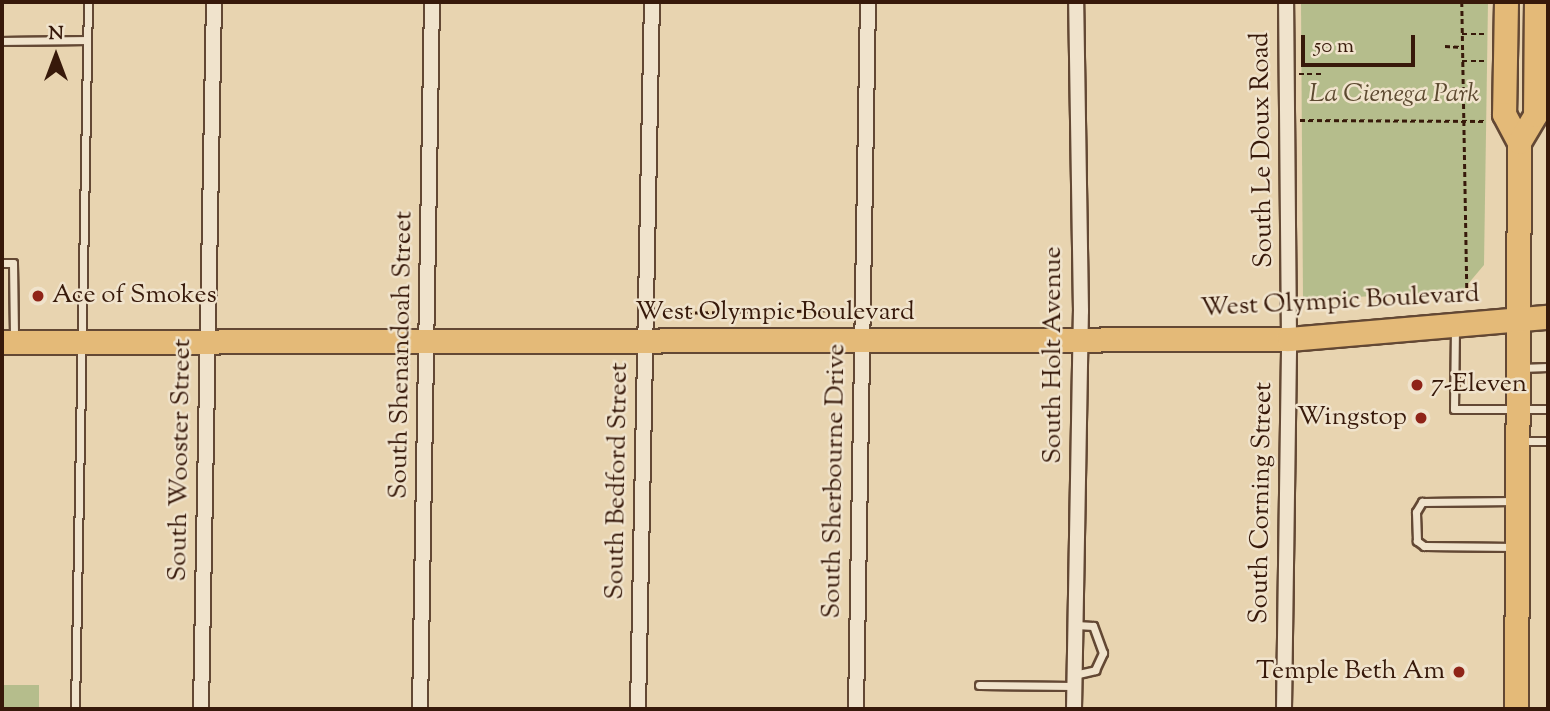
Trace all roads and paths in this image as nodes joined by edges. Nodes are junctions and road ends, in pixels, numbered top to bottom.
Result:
1 (88, 2) edge
2 (214, 2) edge
3 (432, 2) edge
4 (652, 2) edge
5 (868, 2) edge
6 (1076, 2) edge
7 (1286, 2) edge
8 (1462, 2) edge
9 (1506, 2) edge
10 (1536, 2) edge
11 (1462, 34) junction
12 (1489, 34) dead end
13 (86, 40) junction
14 (2, 41) edge
15 (1445, 46) dead end
16 (1462, 47) junction
17 (1462, 61) junction
18 (1489, 61) dead end
19 (1300, 74) dead end
20 (1323, 74) dead end
21 (1300, 120) dead end
22 (1463, 121) junction
23 (1488, 121) dead end
24 (1519, 142) junction
25 (2, 263) edge
26 (1467, 291) dead end
27 (847, 310) dead end
28 (661, 313) dead end
29 (1548, 317) edge
30 (1517, 319) junction
31 (1455, 324) junction
32 (1289, 339) junction
33 (862, 340) junction
34 (1080, 340) junction
35 (645, 341) junction
36 (8, 342) edge
37 (79, 342) junction
38 (208, 342) junction
39 (427, 342) junction
40 (1548, 367) edge
41 (1516, 368) junction
42 (1516, 409) junction
43 (1548, 409) edge
44 (1516, 441) junction
45 (1548, 441) edge
46 (1516, 501) junction
47 (1516, 547) junction
48 (1075, 625) junction
49 (1074, 681) junction
50 (979, 685) dead end
51 (75, 709) edge
52 (201, 709) edge
53 (420, 709) edge
54 (638, 709) edge
55 (856, 709) edge
56 (1074, 709) edge
57 (1284, 709) edge
58 (1516, 709) edge

1 - 13 lane
2 - 38 street, South Wooster Street
3 - 39 street, South Shenandoah Street
4 - 35 street, South Bedford Street
5 - 33 street, South Sherbourne Drive
6 - 34 street, South Holt Avenue
7 - 32 street, South Le Doux Road
8 - 11 path
9 - 24 main road
10 - 24 main road
11 - 12 path
11 - 16 path
13 - 14 lane
13 - 37 lane
15 - 16 path
16 - 17 path
17 - 18 path
17 - 22 path
19 - 20 path
21 - 22 path
22 - 23 path
22 - 26 path
24 - 30 main road
25 - 36 lane
27 - 28 path
29 - 30 main road, West Olympic Boulevard
30 - 31 main road, West Olympic Boulevard
30 - 41 main road
31 - 32 main road, West Olympic Boulevard
31 - 42 lane
32 - 34 main road, West Olympic Boulevard
32 - 57 street, South Corning Street
33 - 34 main road, West Olympic Boulevard
33 - 35 main road, West Olympic Boulevard
33 - 55 street, South Sherbourne Drive
34 - 48 street, South Holt Avenue
35 - 39 main road, West Olympic Boulevard
35 - 54 street, South Bedford Street
36 - 37 main road, West Olympic Boulevard
37 - 38 main road, West Olympic Boulevard
37 - 51 lane
38 - 39 main road, West Olympic Boulevard
38 - 52 street, South Wooster Street
39 - 53 street, South Shenandoah Street
40 - 41 lane
41 - 42 main road
42 - 43 lane
42 - 44 main road
44 - 45 lane
44 - 46 main road
46 - 47 main road
46 - 47 lane
47 - 58 main road
48 - 49 street, South Holt Avenue
48 - 49 lane
49 - 50 lane
49 - 56 street, South Holt Avenue

